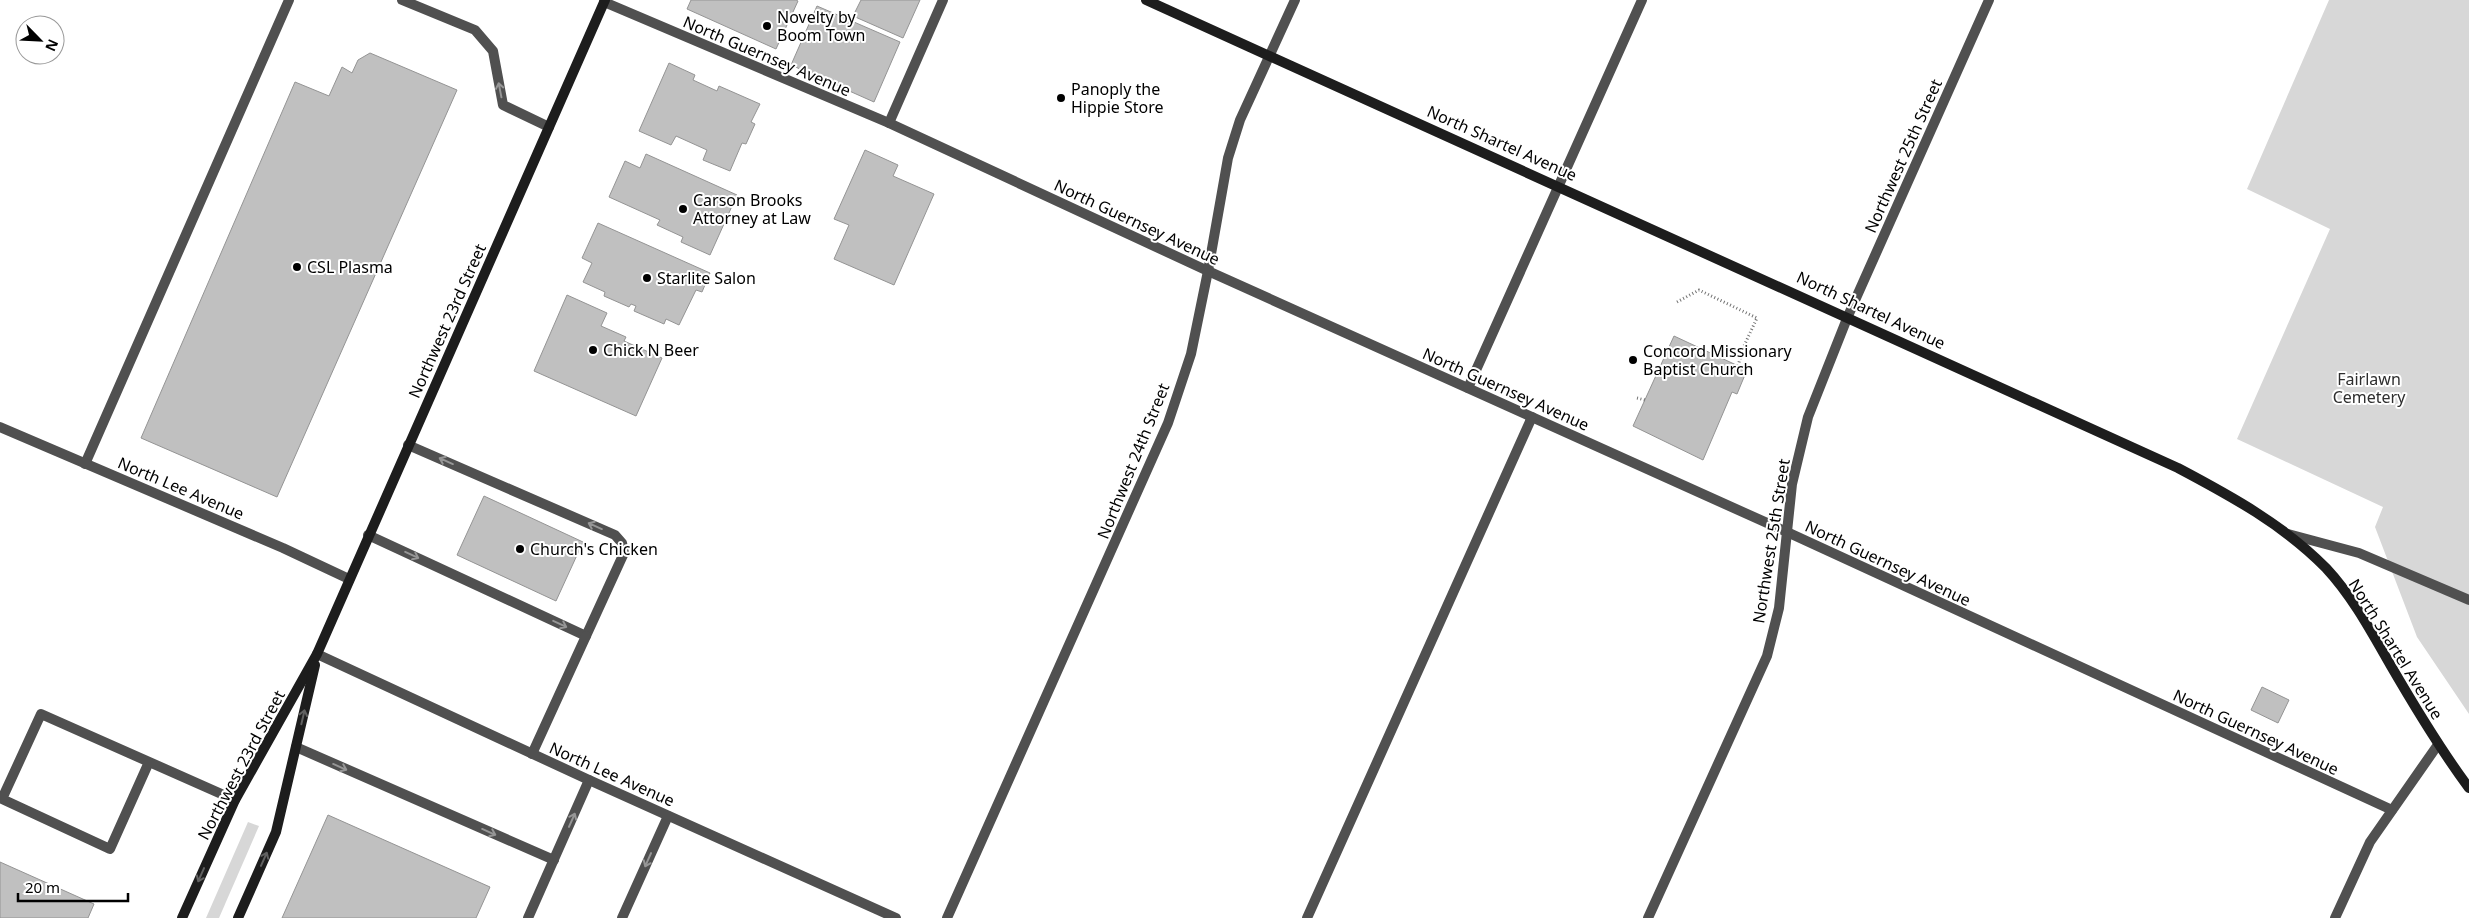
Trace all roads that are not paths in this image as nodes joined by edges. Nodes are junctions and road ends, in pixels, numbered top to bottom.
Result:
1 (289, 0) edge
2 (402, 0) edge
3 (943, 0) edge
4 (1146, 0) edge
5 (1295, 0) edge
6 (1642, 0) edge
7 (1989, 0) edge
8 (605, 1) edge
9 (1271, 55) junction
10 (890, 123) junction
11 (549, 127) junction
12 (1560, 186) junction
13 (1208, 271) junction
14 (1848, 316) junction
15 (1468, 388) junction
16 (1532, 417) junction
17 (0, 427) edge
18 (408, 445) junction
19 (86, 464) junction
20 (1788, 532) junction
21 (2288, 534) junction
22 (368, 535) junction
23 (348, 579) junction
24 (2469, 600) edge
25 (586, 636) junction
26 (317, 654) junction
27 (2437, 746) junction
28 (296, 747) junction
29 (532, 754) junction
30 (149, 762) junction
31 (590, 780) junction
32 (2469, 788) edge
33 (235, 800) junction
34 (2392, 810) junction
35 (668, 816) junction
36 (554, 860) junction
37 (182, 918) edge
38 (238, 918) edge
39 (528, 918) edge
40 (622, 918) edge
41 (896, 918) edge
42 (947, 918) edge
43 (1306, 918) edge
44 (1648, 918) edge
45 (2335, 918) edge

1 - 19 street
11 -> 2 street
3 - 10 street
4 - 9 street, North Shartel Avenue
5 - 9 street, Northwest 24th Street
6 - 12 street
7 - 14 street, Northwest 25th Street
8 - 10 street, North Guernsey Avenue
8 - 11 street, Northwest 23rd Street
9 - 12 street, North Shartel Avenue
9 - 13 street, Northwest 24th Street
10 - 13 street, North Guernsey Avenue
11 - 18 street, Northwest 23rd Street
12 - 14 street, North Shartel Avenue
12 - 15 street
13 - 15 street, North Guernsey Avenue
13 - 42 street, Northwest 24th Street
14 - 20 street, Northwest 25th Street
14 - 21 street, North Shartel Avenue
15 - 16 street, North Guernsey Avenue
16 - 20 street, North Guernsey Avenue
16 - 43 street
17 - 19 street, North Lee Avenue
18 - 22 street, Northwest 23rd Street
25 -> 18 street
19 - 23 street, North Lee Avenue
20 - 34 street, North Guernsey Avenue
20 - 44 street, Northwest 25th Street
21 - 24 street
21 - 27 street, North Shartel Avenue
22 - 23 street, Northwest 23rd Street
22 -> 25 street
23 - 26 street, Northwest 23rd Street
25 - 29 street
28 -> 26 street, Northwest 23rd Street
26 - 29 street, North Lee Avenue
26 - 33 street, Northwest 23rd Street
27 - 32 street, North Shartel Avenue
27 - 34 street
28 -> 36 street
38 -> 28 street, Northwest 23rd Street
29 - 31 street, North Lee Avenue
30 - 30 street
30 - 33 street
31 - 35 street, North Lee Avenue
36 -> 31 street
33 -> 37 street, Northwest 23rd Street
34 - 45 street
35 -> 40 street
35 - 41 street, North Lee Avenue
36 - 39 street

